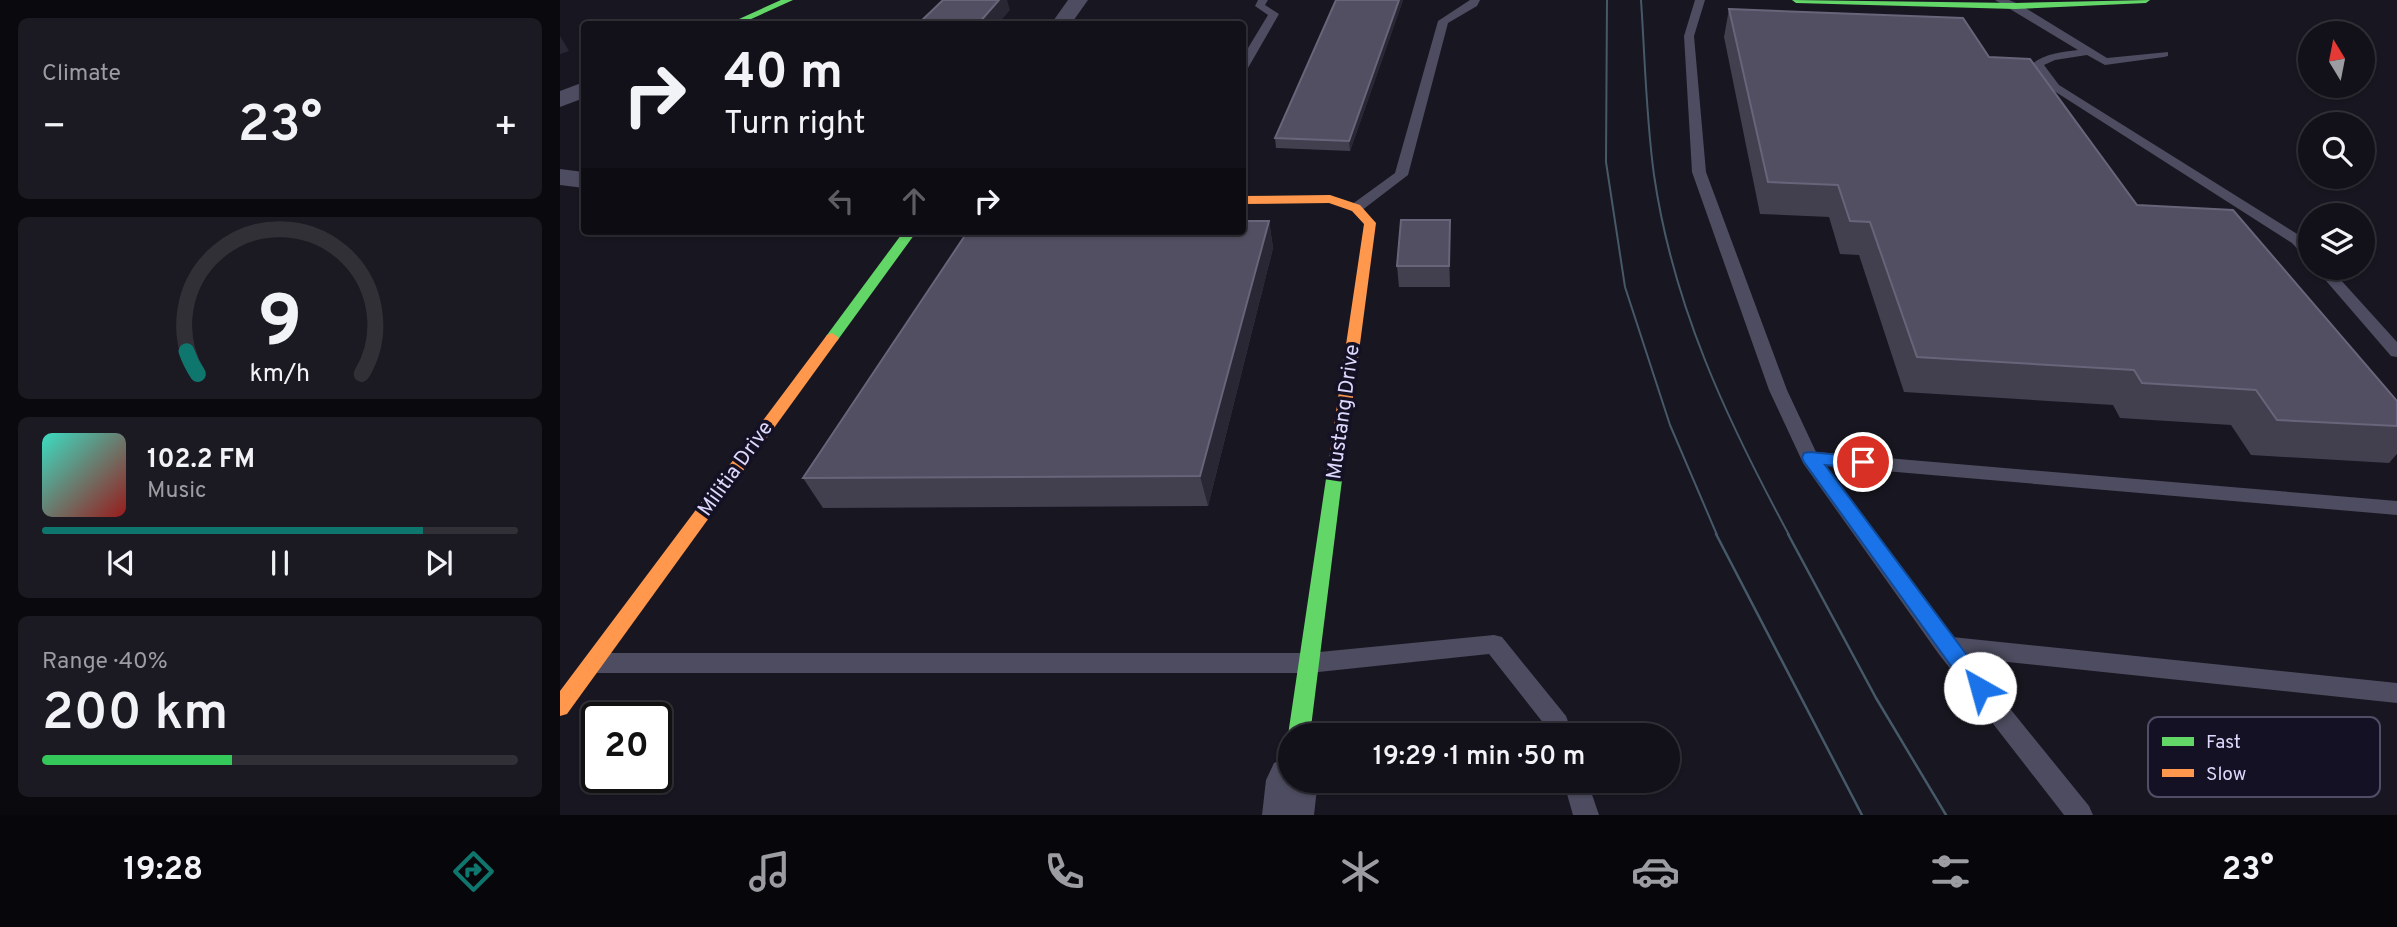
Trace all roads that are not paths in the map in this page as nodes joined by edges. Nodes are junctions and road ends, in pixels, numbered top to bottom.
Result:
1 (789, 0) edge
2 (1078, 0) edge
3 (1263, 0) edge
4 (1475, 0) edge
5 (1700, 0) edge
6 (1796, 0) edge
7 (2146, 0) edge
8 (2010, 2) edge
9 (740, 21) edge
10 (1063, 21) edge
11 (2088, 52) junction
12 (2164, 54) dead end
13 (1246, 61) edge
14 (581, 90) edge
15 (560, 100) edge
16 (560, 177) edge
17 (581, 180) edge
18 (1246, 200) edge
19 (1356, 208) junction
20 (908, 235) edge
21 (2298, 241) edge
22 (2333, 280) edge
23 (2397, 352) edge
24 (1810, 458) junction
25 (2397, 508) edge
26 (1946, 646) junction
27 (592, 663) junction
28 (1309, 663) junction
29 (2397, 693) edge
30 (560, 707) edge
31 (1301, 723) edge
32 (1557, 723) edge
33 (1291, 793) edge
34 (1580, 793) edge
35 (1288, 815) edge
36 (1586, 815) edge
37 (2080, 815) edge

1 - 9 street
2 - 10 street
3 - 13 lane
4 - 19 lane
5 - 24 lane
6 - 8 street
7 - 8 street
8 - 11 lane
11 - 12 lane
11 - 21 lane
14 - 15 street
16 - 17 street
18 - 19 street
19 - 28 street, Mustang Drive
20 - 27 street, Militia Drive
22 - 23 lane
24 - 25 lane
24 - 26 lane
26 - 29 lane
26 - 37 lane
27 - 28 lane
27 - 30 street, Militia Drive
28 - 31 street, Mustang Drive
28 - 32 lane
33 - 35 street
34 - 36 lane

